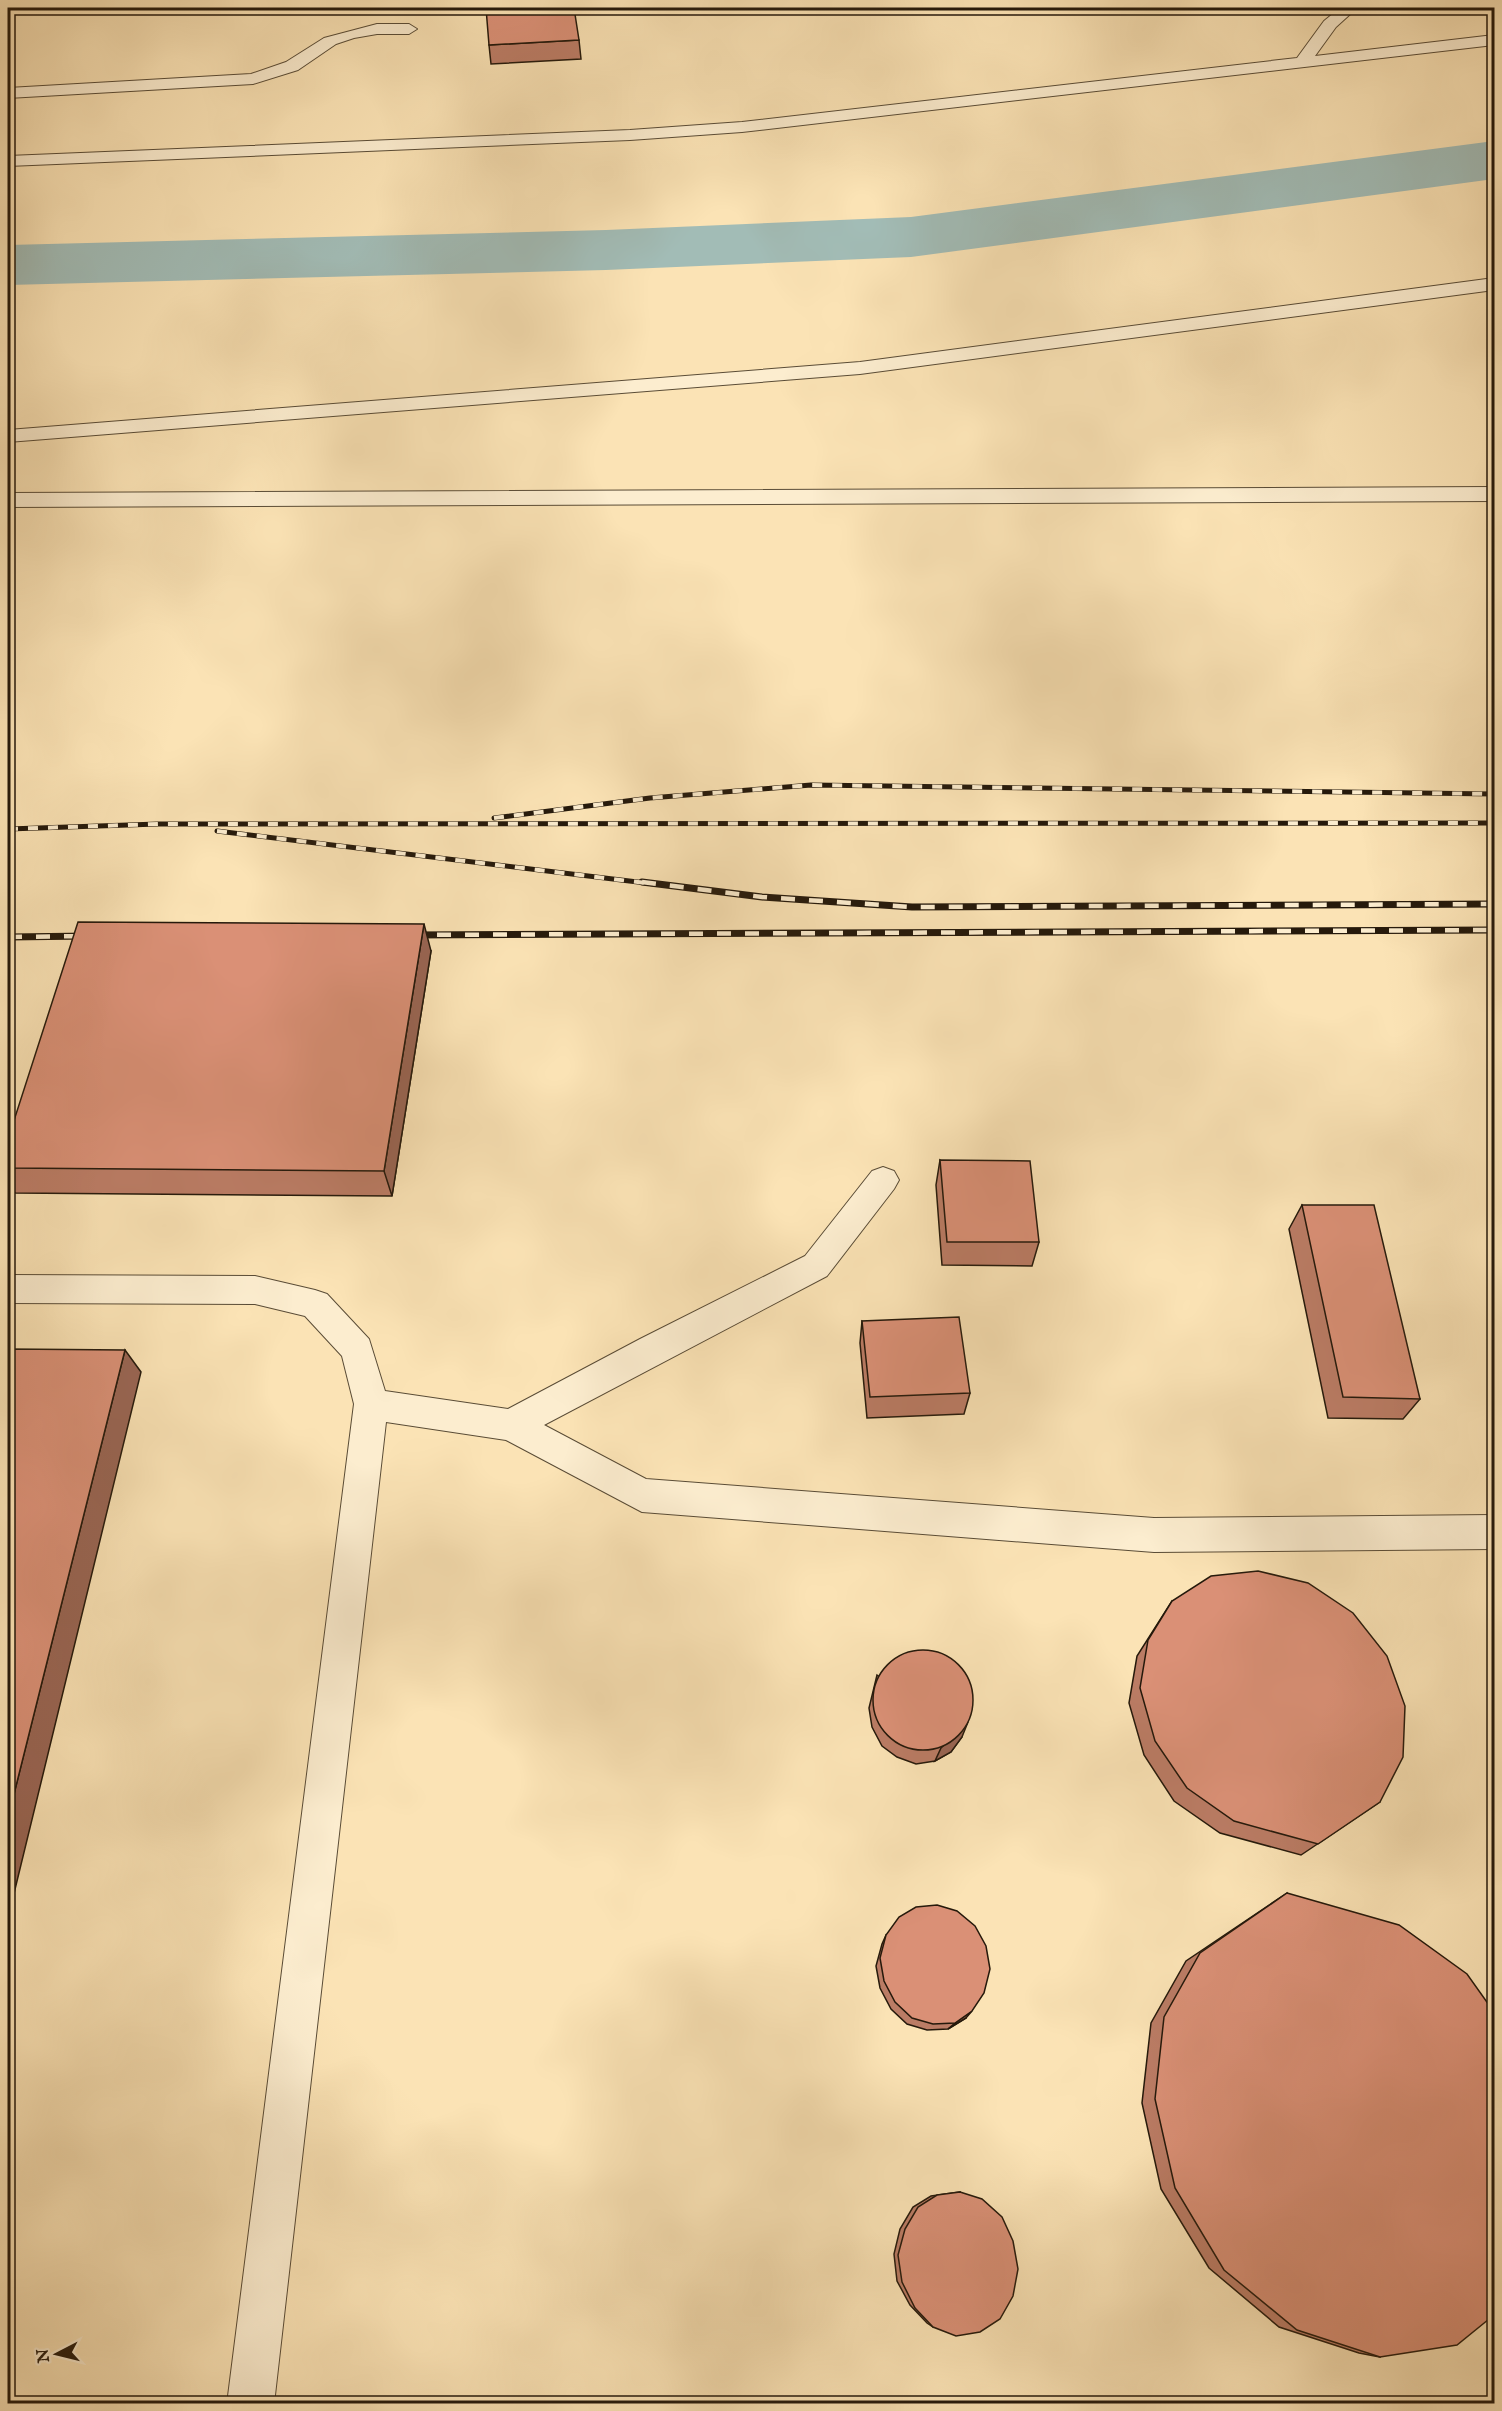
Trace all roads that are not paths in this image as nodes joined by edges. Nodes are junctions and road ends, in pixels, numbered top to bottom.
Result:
1 (1349, 8) edge
2 (409, 29) dead end
3 (1494, 40) edge
4 (1302, 62) junction
5 (8, 93) edge
6 (8, 161) edge
7 (1494, 284) edge
8 (8, 436) edge
9 (1494, 494) edge
10 (8, 500) edge
11 (884, 1180) dead end
12 (8, 1289) edge
13 (371, 1404) junction
14 (511, 1425) junction
15 (1494, 1532) edge
16 (250, 2403) edge

1 - 4 lane
2 - 5 lane
3 - 4 lane
4 - 6 lane
7 - 8 lane
9 - 10 lane
11 - 14 lane
12 - 13 lane
13 - 14 lane
13 - 16 lane
14 - 15 lane

